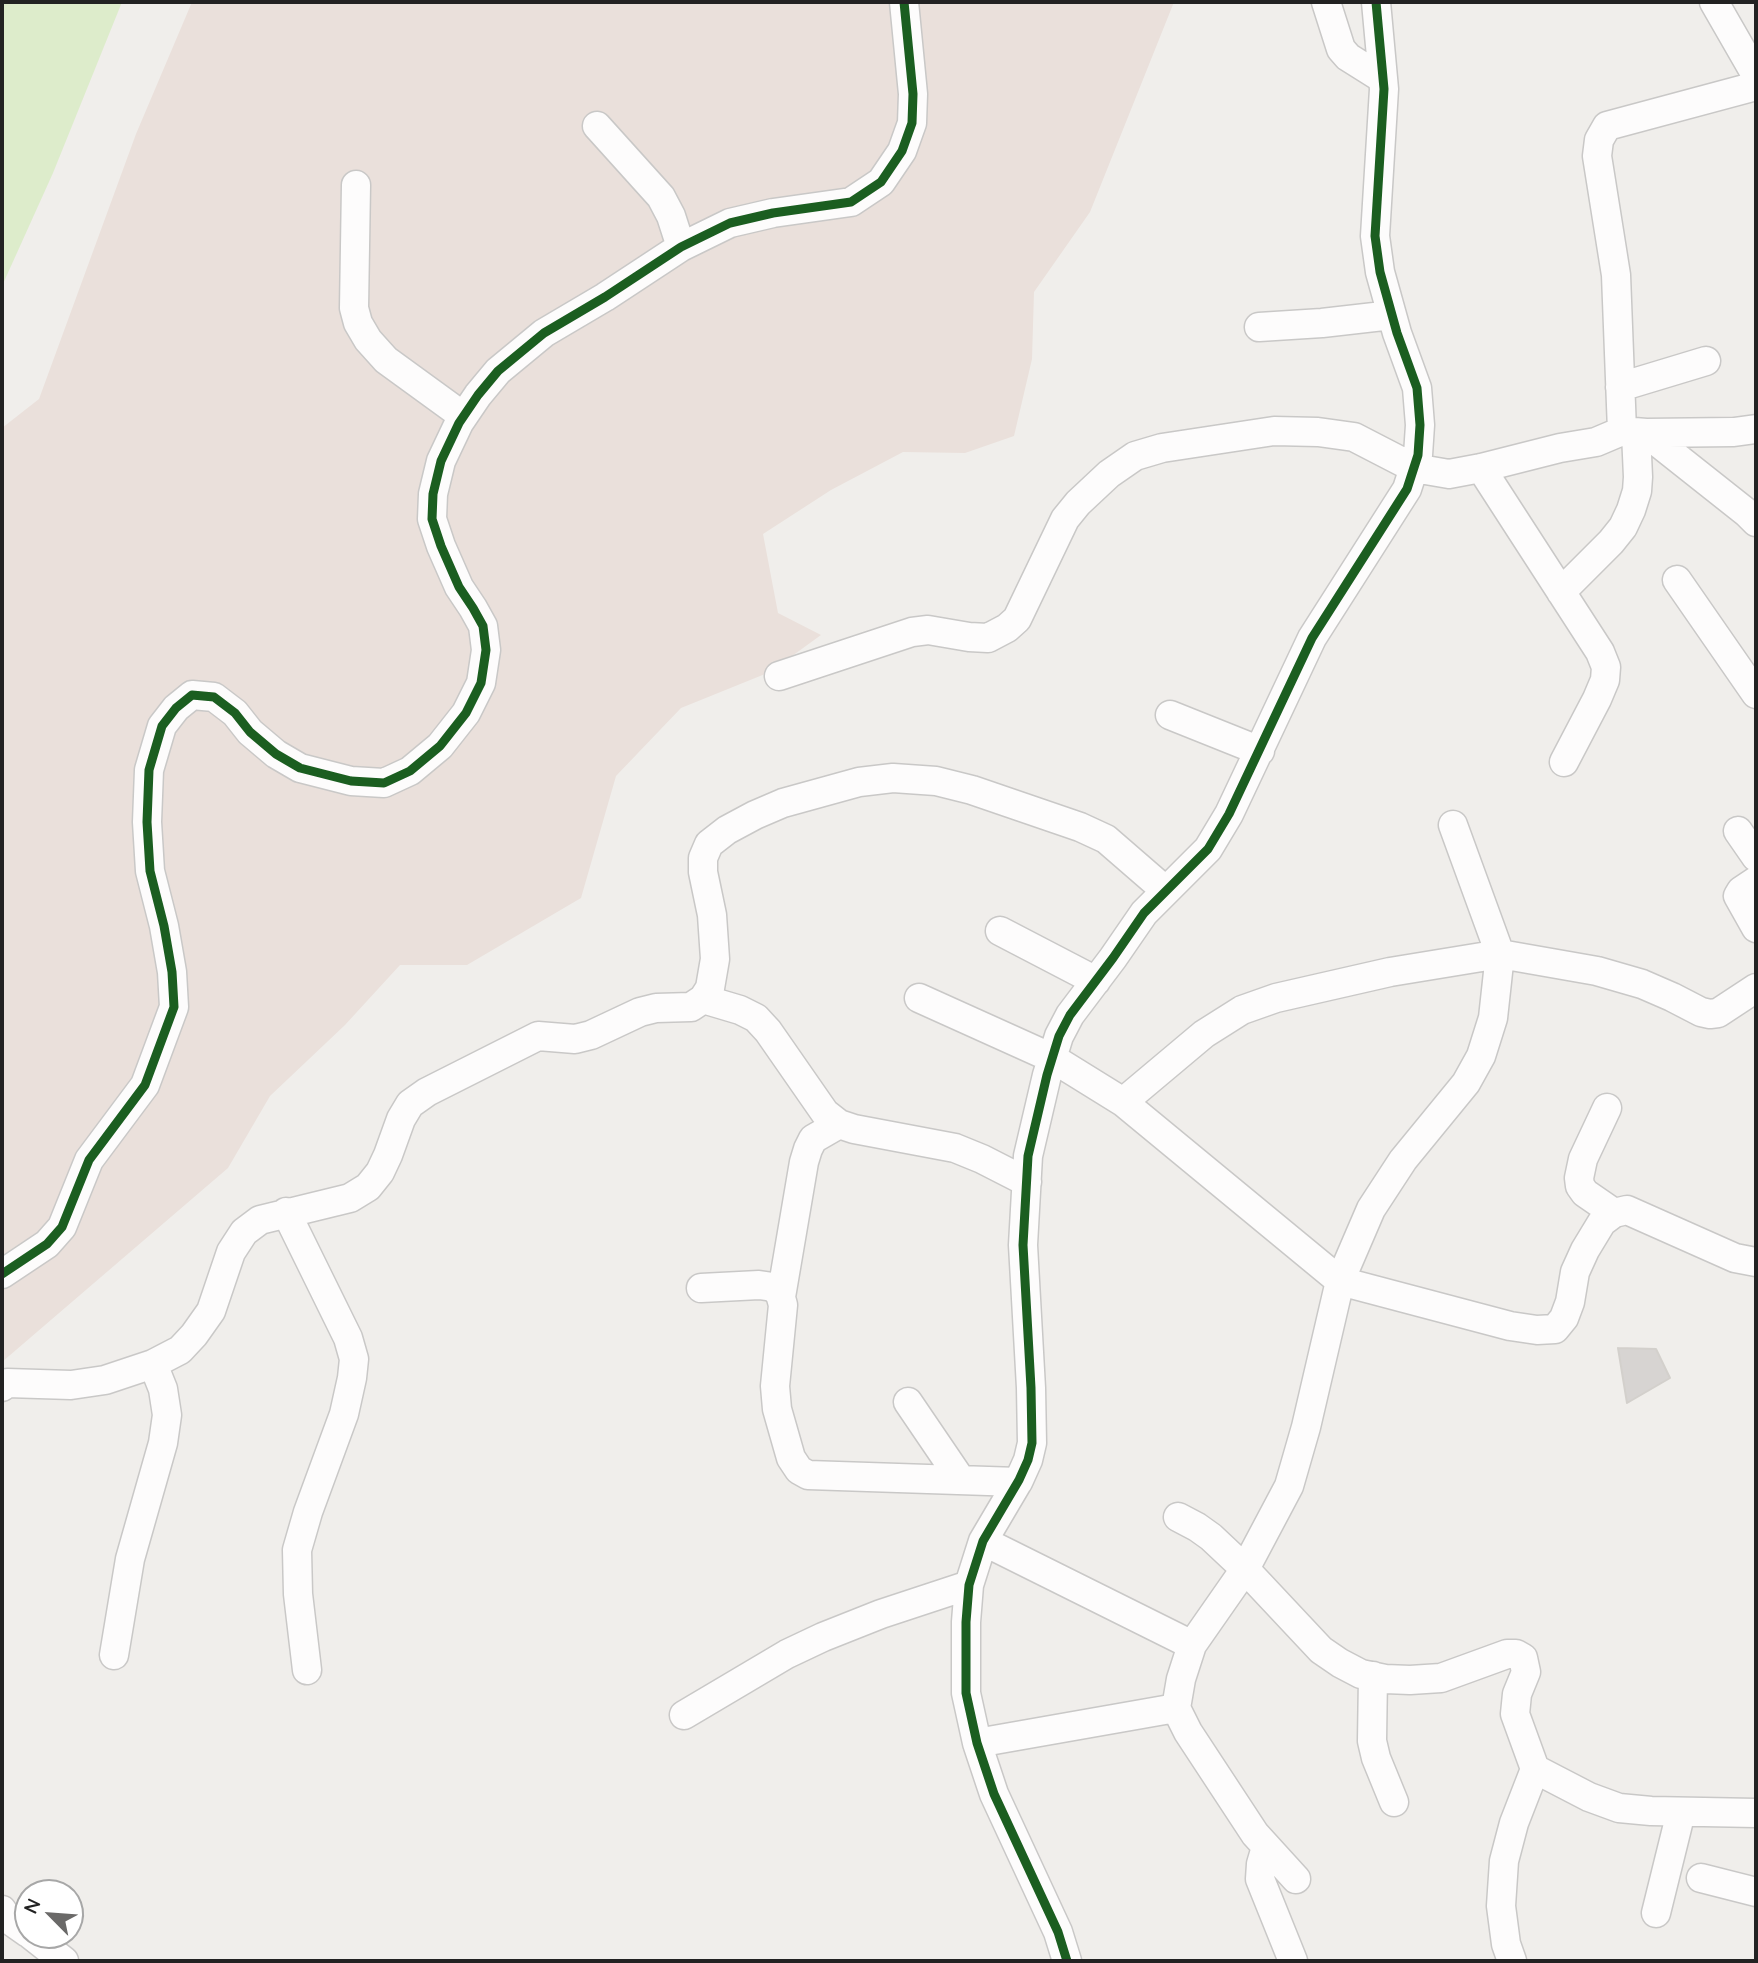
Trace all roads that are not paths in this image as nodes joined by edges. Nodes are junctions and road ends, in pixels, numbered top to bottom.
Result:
1 (904, 2) edge
2 (1326, 2) edge
3 (1376, 2) edge
4 (1714, 2) edge
5 (1756, 75) edge
6 (1383, 79) junction
7 (1756, 86) edge
8 (597, 126) dead end
9 (356, 186) dead end
10 (681, 247) junction
11 (1392, 315) junction
12 (1259, 327) dead end
13 (1706, 360) dead end
14 (1620, 387) junction
15 (463, 416) junction
16 (1756, 429) edge
17 (1634, 432) junction
18 (1414, 468) junction
19 (1481, 468) junction
20 (1756, 522) edge
21 (1677, 580) dead end
22 (1561, 592) junction
23 (779, 676) dead end
24 (1756, 694) edge
25 (1170, 715) dead end
26 (1259, 751) junction
27 (1564, 762) dead end
28 (1452, 825) dead end
29 (1738, 831) dead end
30 (1756, 857) edge
31 (1756, 881) edge
32 (1166, 891) junction
33 (1756, 928) edge
34 (1000, 931) dead end
35 (1500, 954) junction
36 (1096, 981) junction
37 (1756, 988) edge
38 (919, 998) dead end
39 (703, 999) junction
40 (1052, 1058) junction
41 (1123, 1102) junction
42 (1607, 1108) dead end
43 (839, 1124) junction
44 (1027, 1182) junction
45 (286, 1212) junction
46 (1614, 1213) junction
47 (1756, 1262) edge
48 (2, 1274) edge
49 (1340, 1281) junction
50 (701, 1288) dead end
51 (781, 1297) junction
52 (153, 1364) junction
53 (2, 1387) edge
54 (908, 1402) dead end
55 (961, 1480) junction
56 (1018, 1482) junction
57 (1178, 1517) dead end
58 (983, 1541) junction
59 (1245, 1569) junction
60 (969, 1584) junction
61 (1192, 1645) junction
62 (114, 1655) dead end
63 (307, 1670) dead end
64 (1373, 1676) junction
65 (1176, 1708) junction
66 (684, 1715) dead end
67 (977, 1744) junction
68 (1535, 1769) junction
69 (1394, 1802) dead end
70 (1681, 1812) junction
71 (1756, 1813) edge
72 (1266, 1847) junction
73 (1701, 1878) dead end
74 (1296, 1879) dead end
75 (1756, 1892) edge
76 (2, 1910) edge
77 (1656, 1913) dead end
78 (14, 1923) edge
79 (48, 1949) edge
80 (64, 1961) edge
81 (1067, 1961) edge
82 (1293, 1961) edge
83 (1512, 1961) edge

1 - 10 street
2 - 6 street
3 - 6 street
4 - 5 street
6 - 11 street
7 - 14 street
8 - 10 street
9 - 15 street
10 - 15 street
11 - 12 street
11 - 18 street
13 - 14 street
14 - 17 street
15 - 48 street
16 - 17 street
17 - 19 street
17 - 20 street
17 - 22 street
18 - 19 street
18 - 23 street
18 - 26 street
19 - 22 street
21 - 24 street
22 - 27 street
25 - 26 street
26 - 32 street
28 - 35 street
29 - 30 street
31 - 33 street
32 - 36 street
32 - 39 street
34 - 36 street
35 - 37 street
35 - 41 street
35 - 49 street
36 - 40 street
38 - 40 street
39 - 43 street
39 - 45 street
40 - 41 street
40 - 44 street
41 - 49 street
42 - 46 street
43 - 44 street
43 - 51 street
44 - 56 street
45 - 52 street
45 - 63 street
46 - 47 street
46 - 49 street
49 - 59 street
50 - 51 street
51 - 55 street
52 - 53 street
52 - 62 street
54 - 55 street
55 - 56 street
56 - 58 street
57 - 59 street
58 - 60 street
58 - 61 street
59 - 61 street
59 - 64 street
60 - 66 street
60 - 67 street
61 - 65 street
64 - 68 street
64 - 69 street
65 - 67 street
65 - 72 street
67 - 81 street
68 - 70 street
68 - 83 street
70 - 71 street
70 - 77 street
72 - 74 street
72 - 82 street
73 - 75 street
76 - 78 street
79 - 80 street

